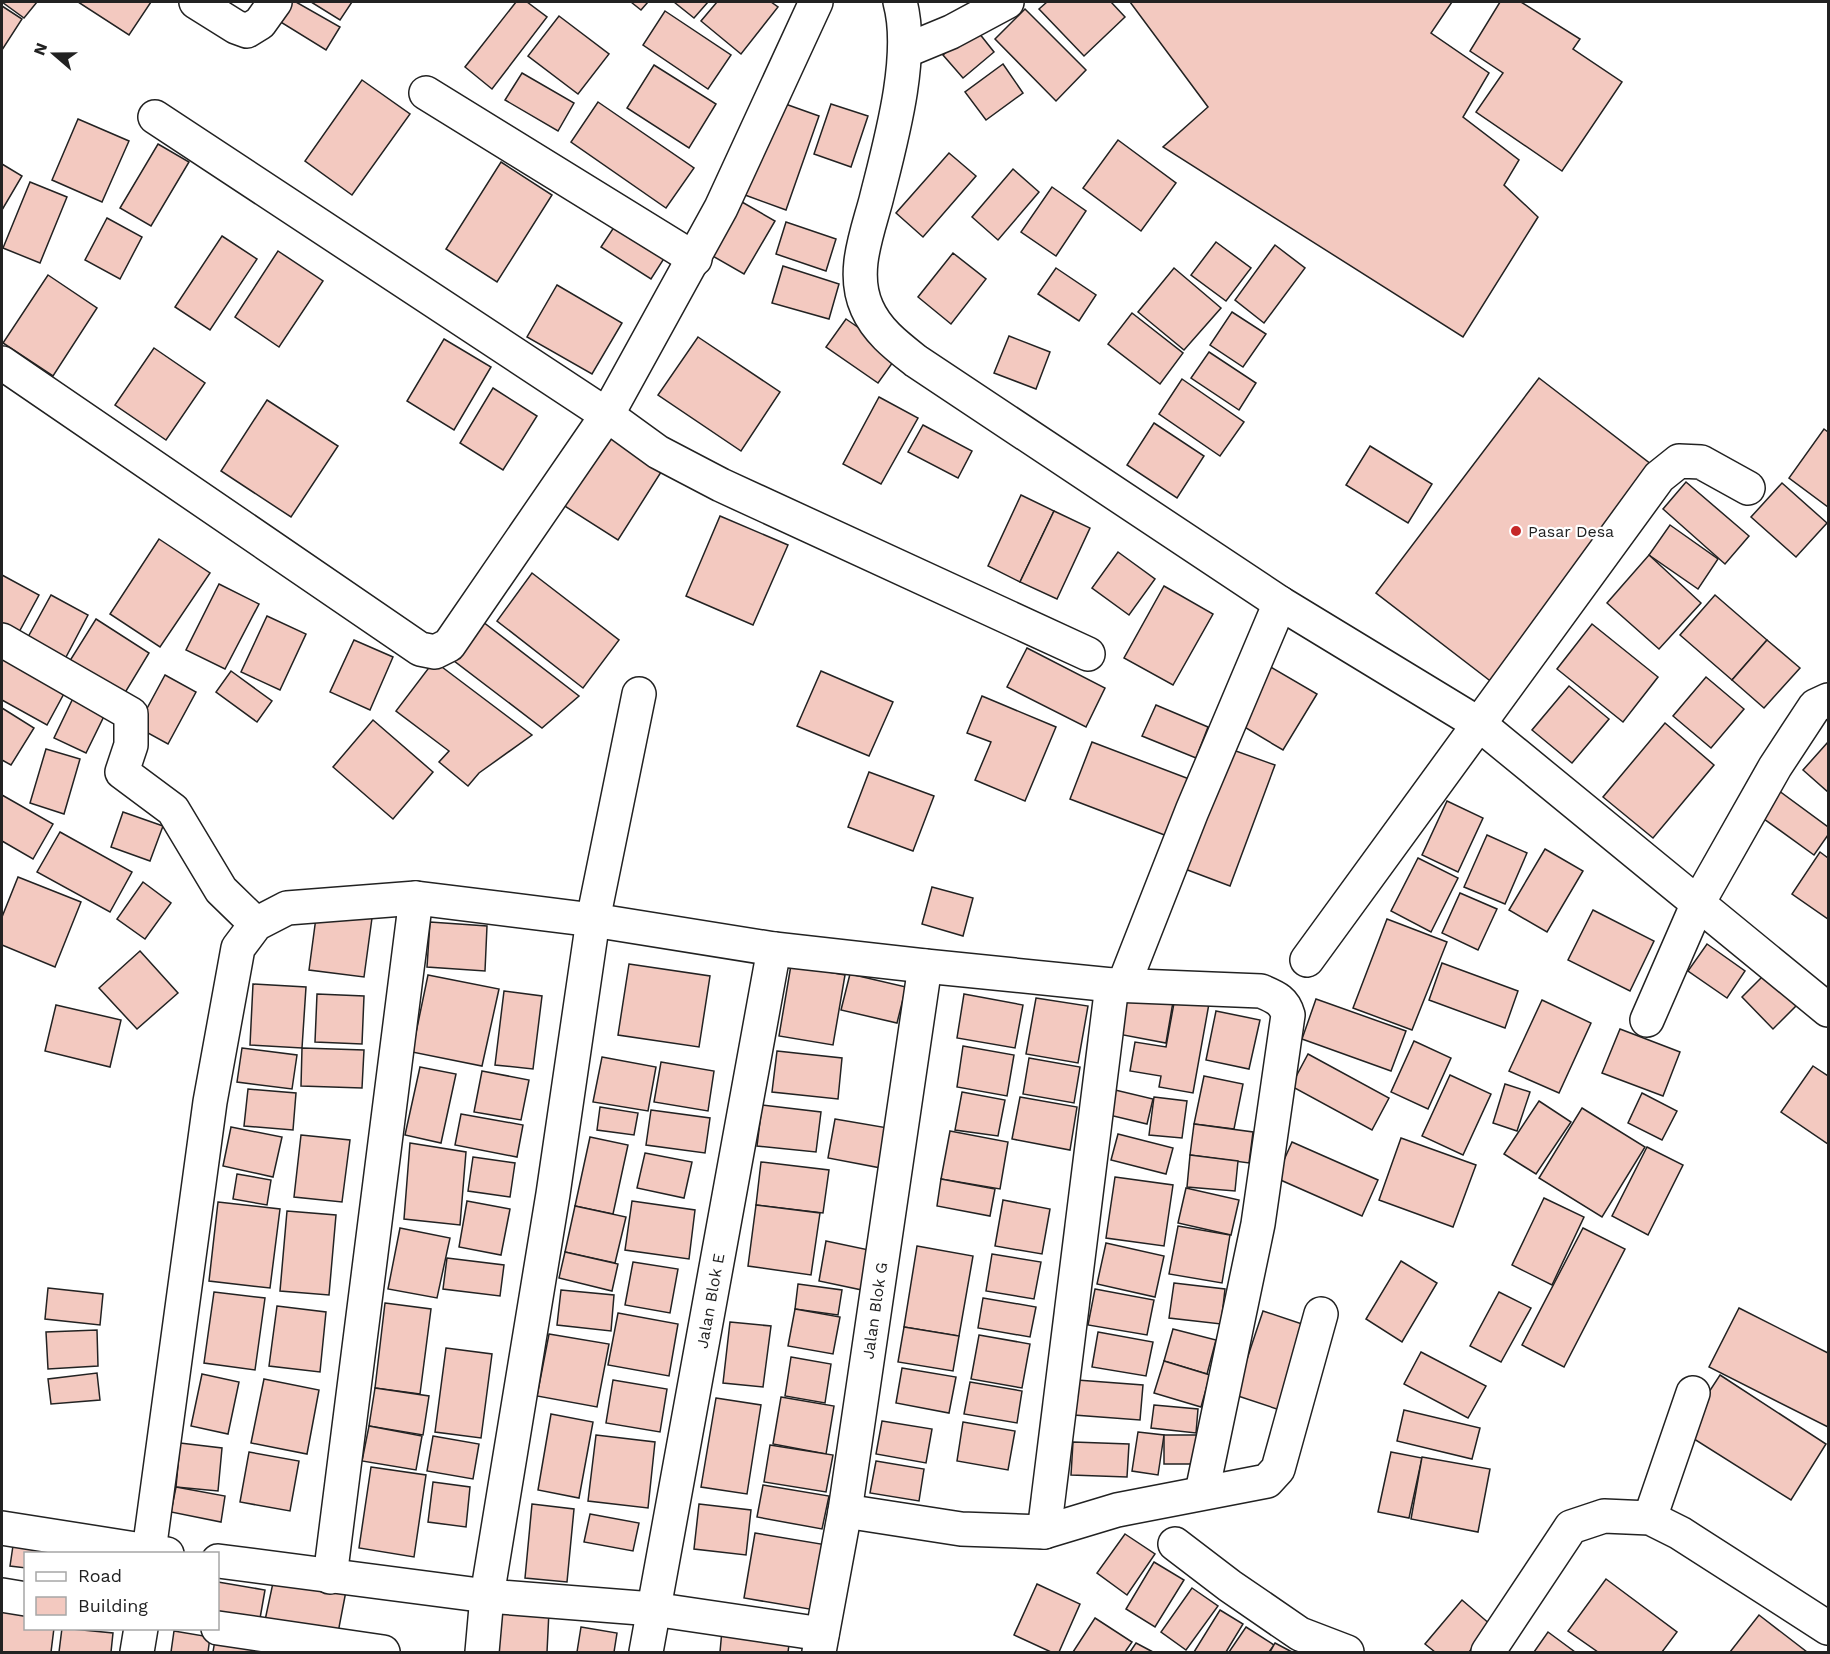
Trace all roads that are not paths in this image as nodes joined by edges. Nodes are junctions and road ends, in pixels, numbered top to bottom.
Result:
1 (196, 2) edge
2 (275, 2) edge
3 (900, 2) edge
4 (1007, 2) edge
5 (804, 6) edge
6 (905, 51) junction
7 (426, 93) dead end
8 (155, 117) dead end
9 (695, 259) junction
10 (2, 363) edge
11 (607, 415) junction
12 (1748, 488) dead end
13 (1280, 603) junction
14 (2, 640) edge
15 (1088, 654) dead end
16 (639, 694) dead end
17 (1828, 700) edge
18 (1479, 724) junction
19 (416, 898) junction
20 (1698, 903) junction
21 (593, 920) junction
22 (256, 924) junction
23 (774, 949) junction
24 (1307, 960) dead end
25 (925, 966) junction
26 (1118, 985) junction
27 (1828, 1010) edge
28 (1647, 1020) dead end
29 (1321, 1314) dead end
30 (1693, 1393) dead end
31 (1203, 1492) junction
32 (845, 1511) junction
33 (1650, 1518) junction
34 (2, 1528) edge
35 (1044, 1532) junction
36 (1176, 1544) dead end
37 (158, 1552) edge
38 (219, 1561) edge
39 (330, 1578) junction
40 (2, 1595) edge
41 (487, 1596) junction
42 (24, 1599) edge
43 (653, 1609) junction
44 (219, 1628) edge
45 (1828, 1628) edge
46 (141, 1630) edge
47 (820, 1643) edge
48 (298, 1647) edge
49 (137, 1653) edge
50 (383, 1653) edge
51 (482, 1653) edge
52 (646, 1653) edge
53 (1347, 1653) edge
54 (1488, 1653) edge

1 - 2 street
3 - 6 street
4 - 6 street
5 - 9 street
6 - 13 street
7 - 9 street
8 - 11 street
9 - 11 street
10 - 11 street
11 - 15 street
12 - 18 street
13 - 18 street
13 - 26 street
14 - 22 street
16 - 21 street
17 - 20 street
18 - 20 street
18 - 24 street
19 - 21 street
19 - 22 street
19 - 39 street
20 - 27 street
20 - 28 street
21 - 23 street
21 - 41 street
22 - 37 street
23 - 25 street
23 - 43 street, Jalan Blok E
25 - 26 street
25 - 32 street, Jalan Blok G
26 - 31 street
26 - 35 street
29 - 31 street
30 - 33 street
31 - 35 street
32 - 35 street
32 - 47 street, Jalan Blok G
33 - 45 street
33 - 54 street
34 - 37 street
36 - 53 street
38 - 39 street
39 - 41 street
40 - 42 street
41 - 43 street
41 - 51 street
43 - 47 street
43 - 52 street, Jalan Blok E
44 - 48 street
46 - 49 street
48 - 50 street

